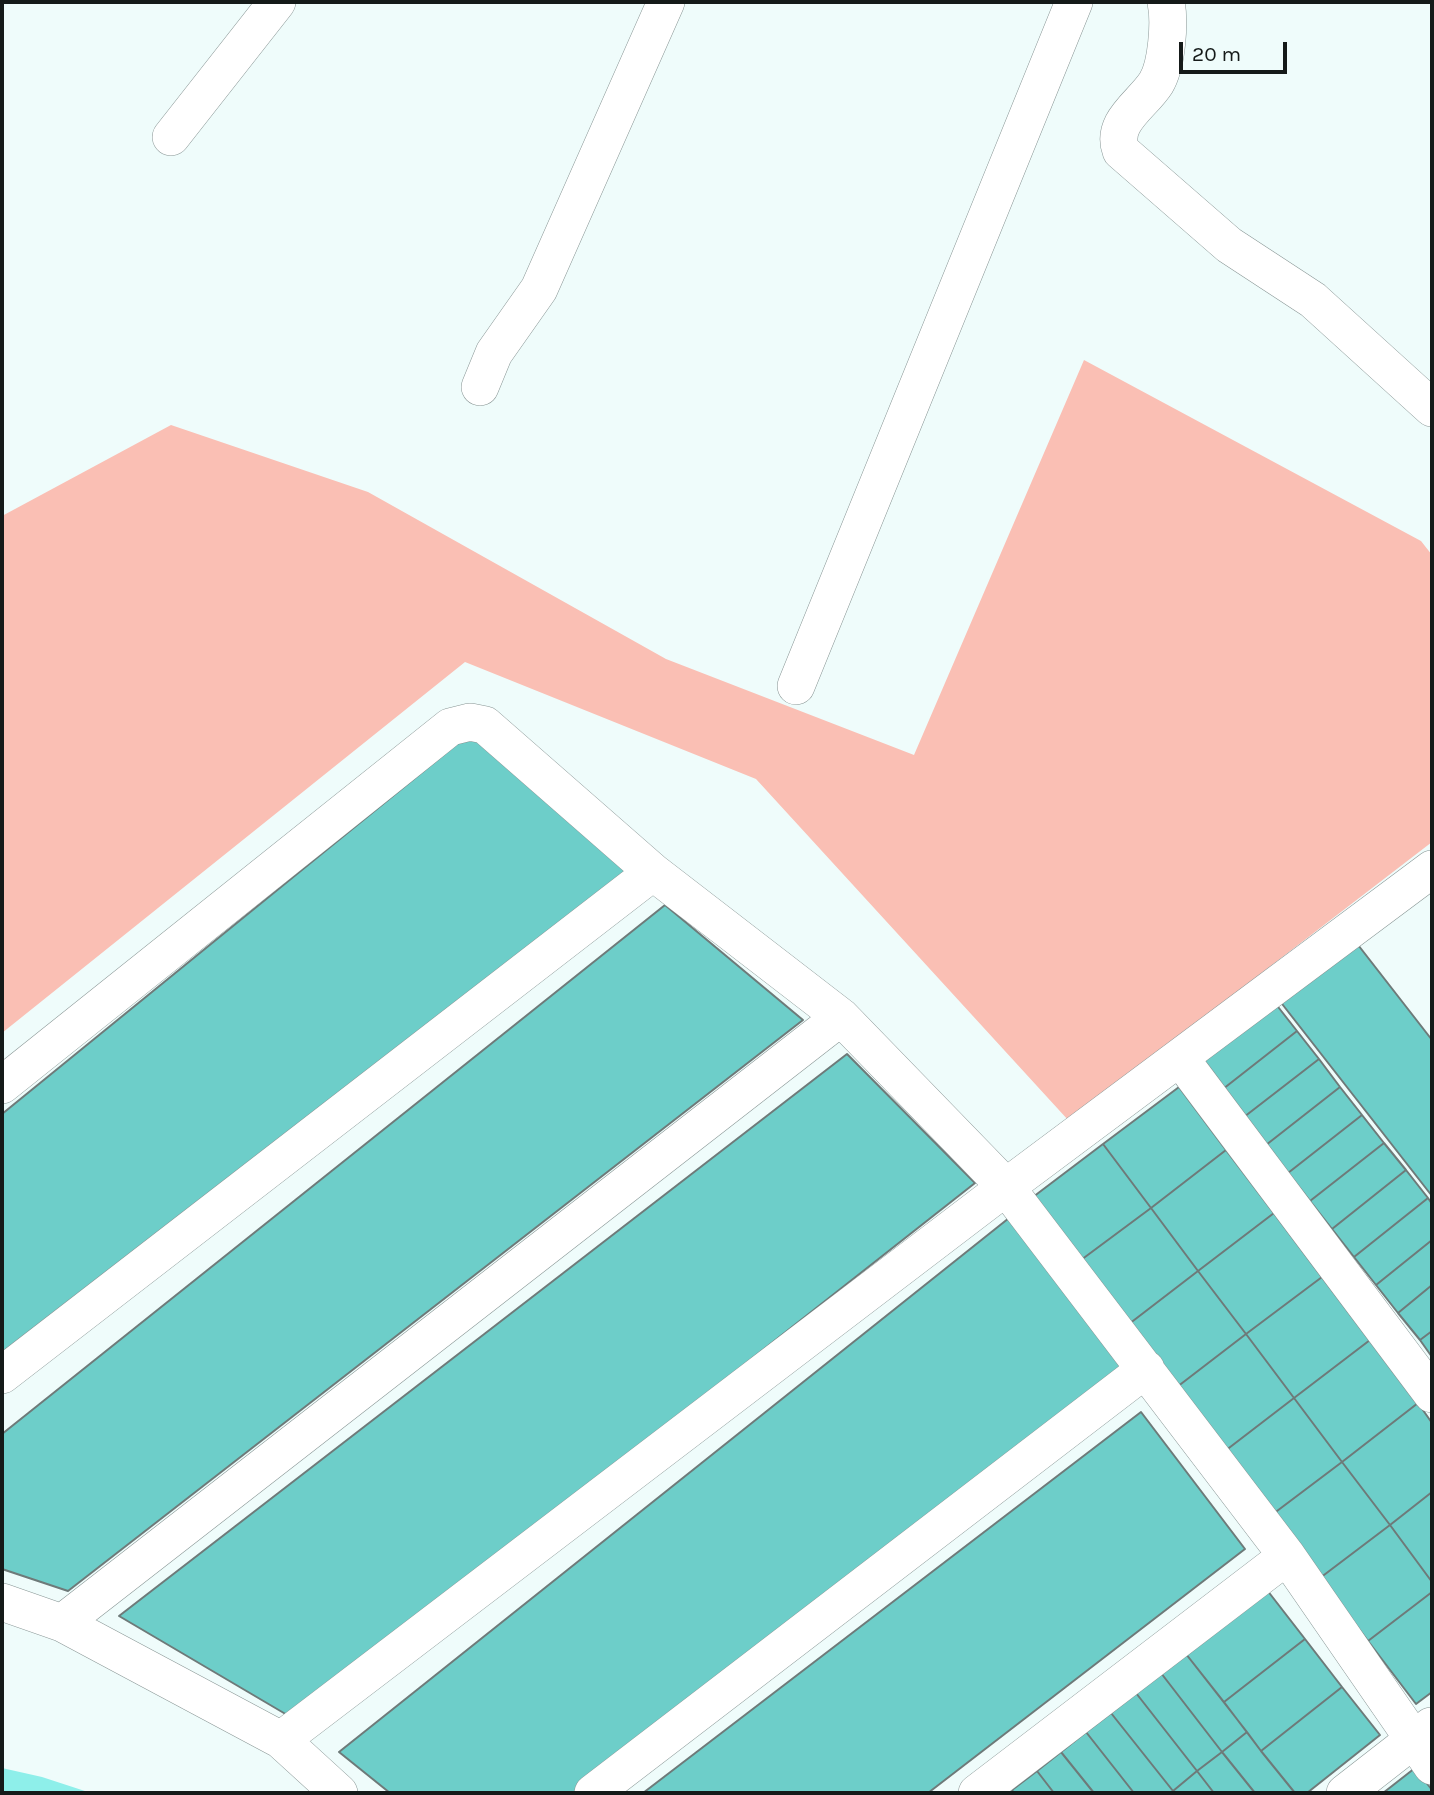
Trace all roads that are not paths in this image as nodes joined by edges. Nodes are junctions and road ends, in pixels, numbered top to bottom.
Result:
1 (277, 2) edge
2 (666, 2) edge
3 (1074, 2) edge
4 (1167, 2) edge
5 (171, 137) dead end
6 (480, 387) dead end
7 (1432, 408) edge
8 (796, 686) dead end
9 (1432, 869) edge
10 (653, 872) junction
11 (841, 1017) junction
12 (1180, 1058) junction
13 (2, 1085) edge
14 (1006, 1186) junction
15 (1146, 1369) junction
16 (2, 1375) edge
17 (1432, 1394) edge
18 (1287, 1556) junction
19 (2, 1602) edge
20 (62, 1623) junction
21 (281, 1740) junction
22 (1426, 1744) edge
23 (339, 1793) edge
24 (593, 1793) edge
25 (977, 1793) edge
26 (1345, 1793) edge

1 - 5 street
2 - 6 street
3 - 8 street
4 - 7 street
9 - 12 street
10 - 11 street
10 - 13 street
10 - 16 street
11 - 14 street
11 - 20 street
12 - 14 street
12 - 17 street
14 - 15 street
14 - 21 street
15 - 18 street
15 - 24 street
18 - 22 street
18 - 25 street
19 - 20 street
20 - 21 street
21 - 23 street
22 - 26 street

